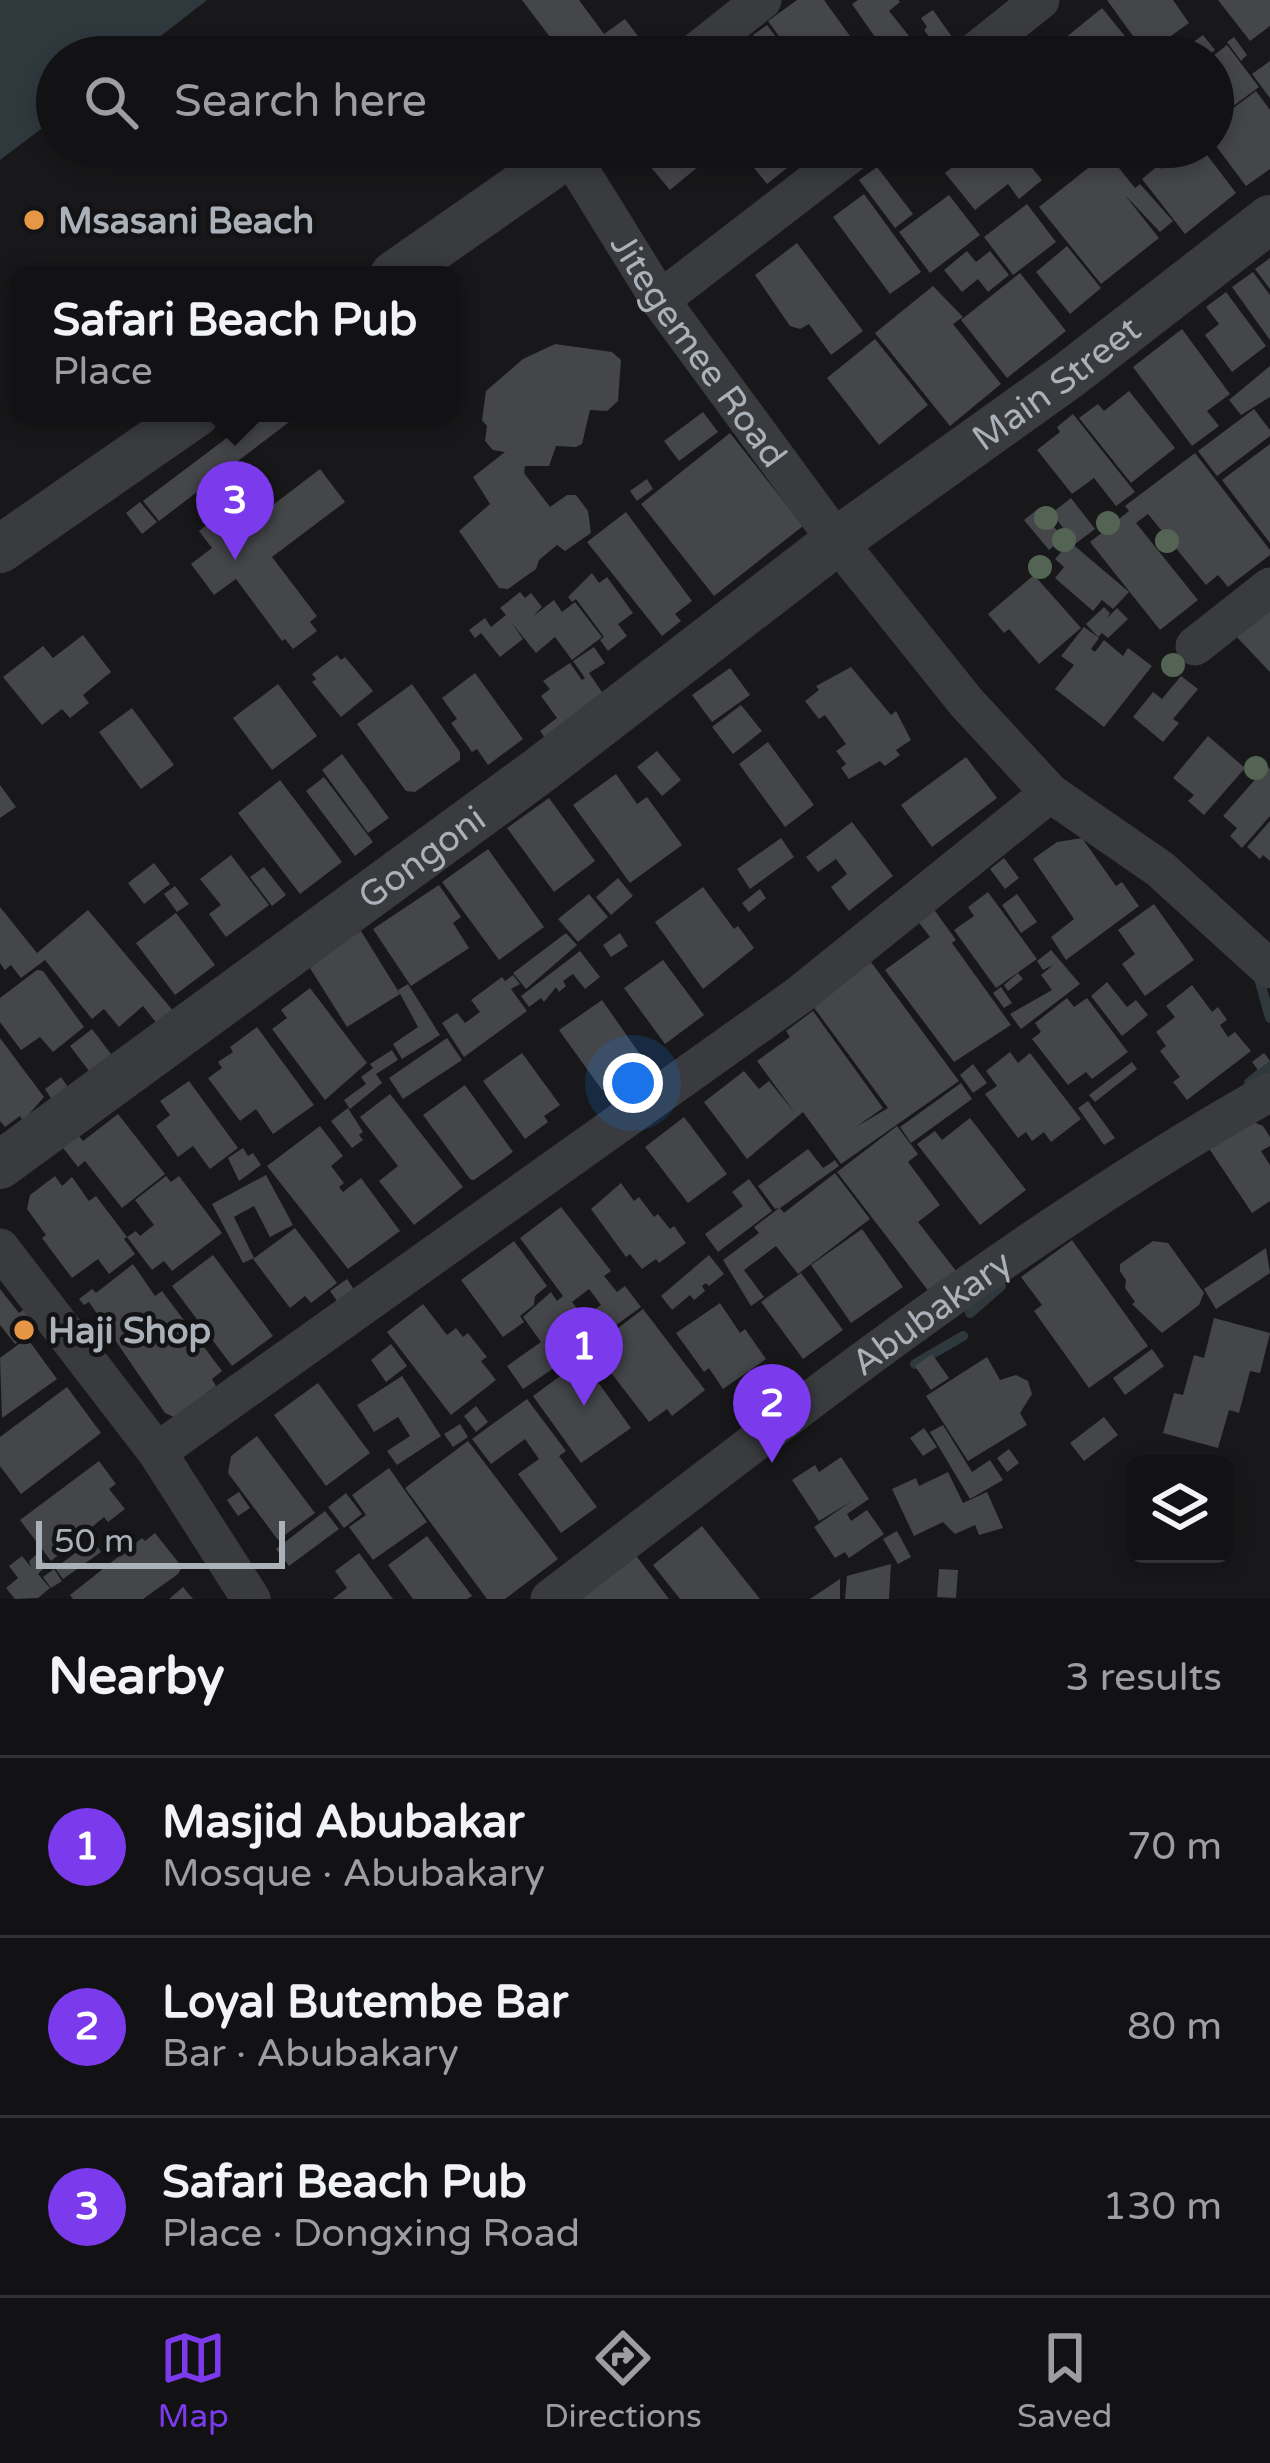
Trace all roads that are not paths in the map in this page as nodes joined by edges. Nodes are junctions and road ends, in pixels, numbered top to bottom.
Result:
1 (762, 0) edge
2 (1040, 0) edge
3 (717, 36) edge
4 (995, 36) edge
5 (547, 168) edge
6 (583, 168) edge
7 (832, 168) edge
8 (1270, 219) edge
9 (407, 266) edge
10 (660, 300) junction
11 (183, 422) edge
12 (837, 541) junction
13 (0, 549) edge
14 (1270, 587) edge
15 (1195, 646) dead end
16 (1050, 793) junction
17 (1270, 969) edge
18 (1270, 1092) edge
19 (0, 1165) edge
20 (0, 1248) edge
21 (157, 1452) junction
22 (251, 1599) edge
23 (550, 1599) edge

1 - 3 street
2 - 4 street
5 - 9 street
6 - 10 street, Jitegemee Road
7 - 10 street
8 - 12 street, Main Street
10 - 12 street, Jitegemee Road
11 - 13 street
12 - 16 street, Jitegemee Road
12 - 19 street, Gongoni
14 - 15 street
16 - 17 street, Jitegemee Road
16 - 21 street
18 - 23 street, Abubakary
20 - 21 street
21 - 22 street

